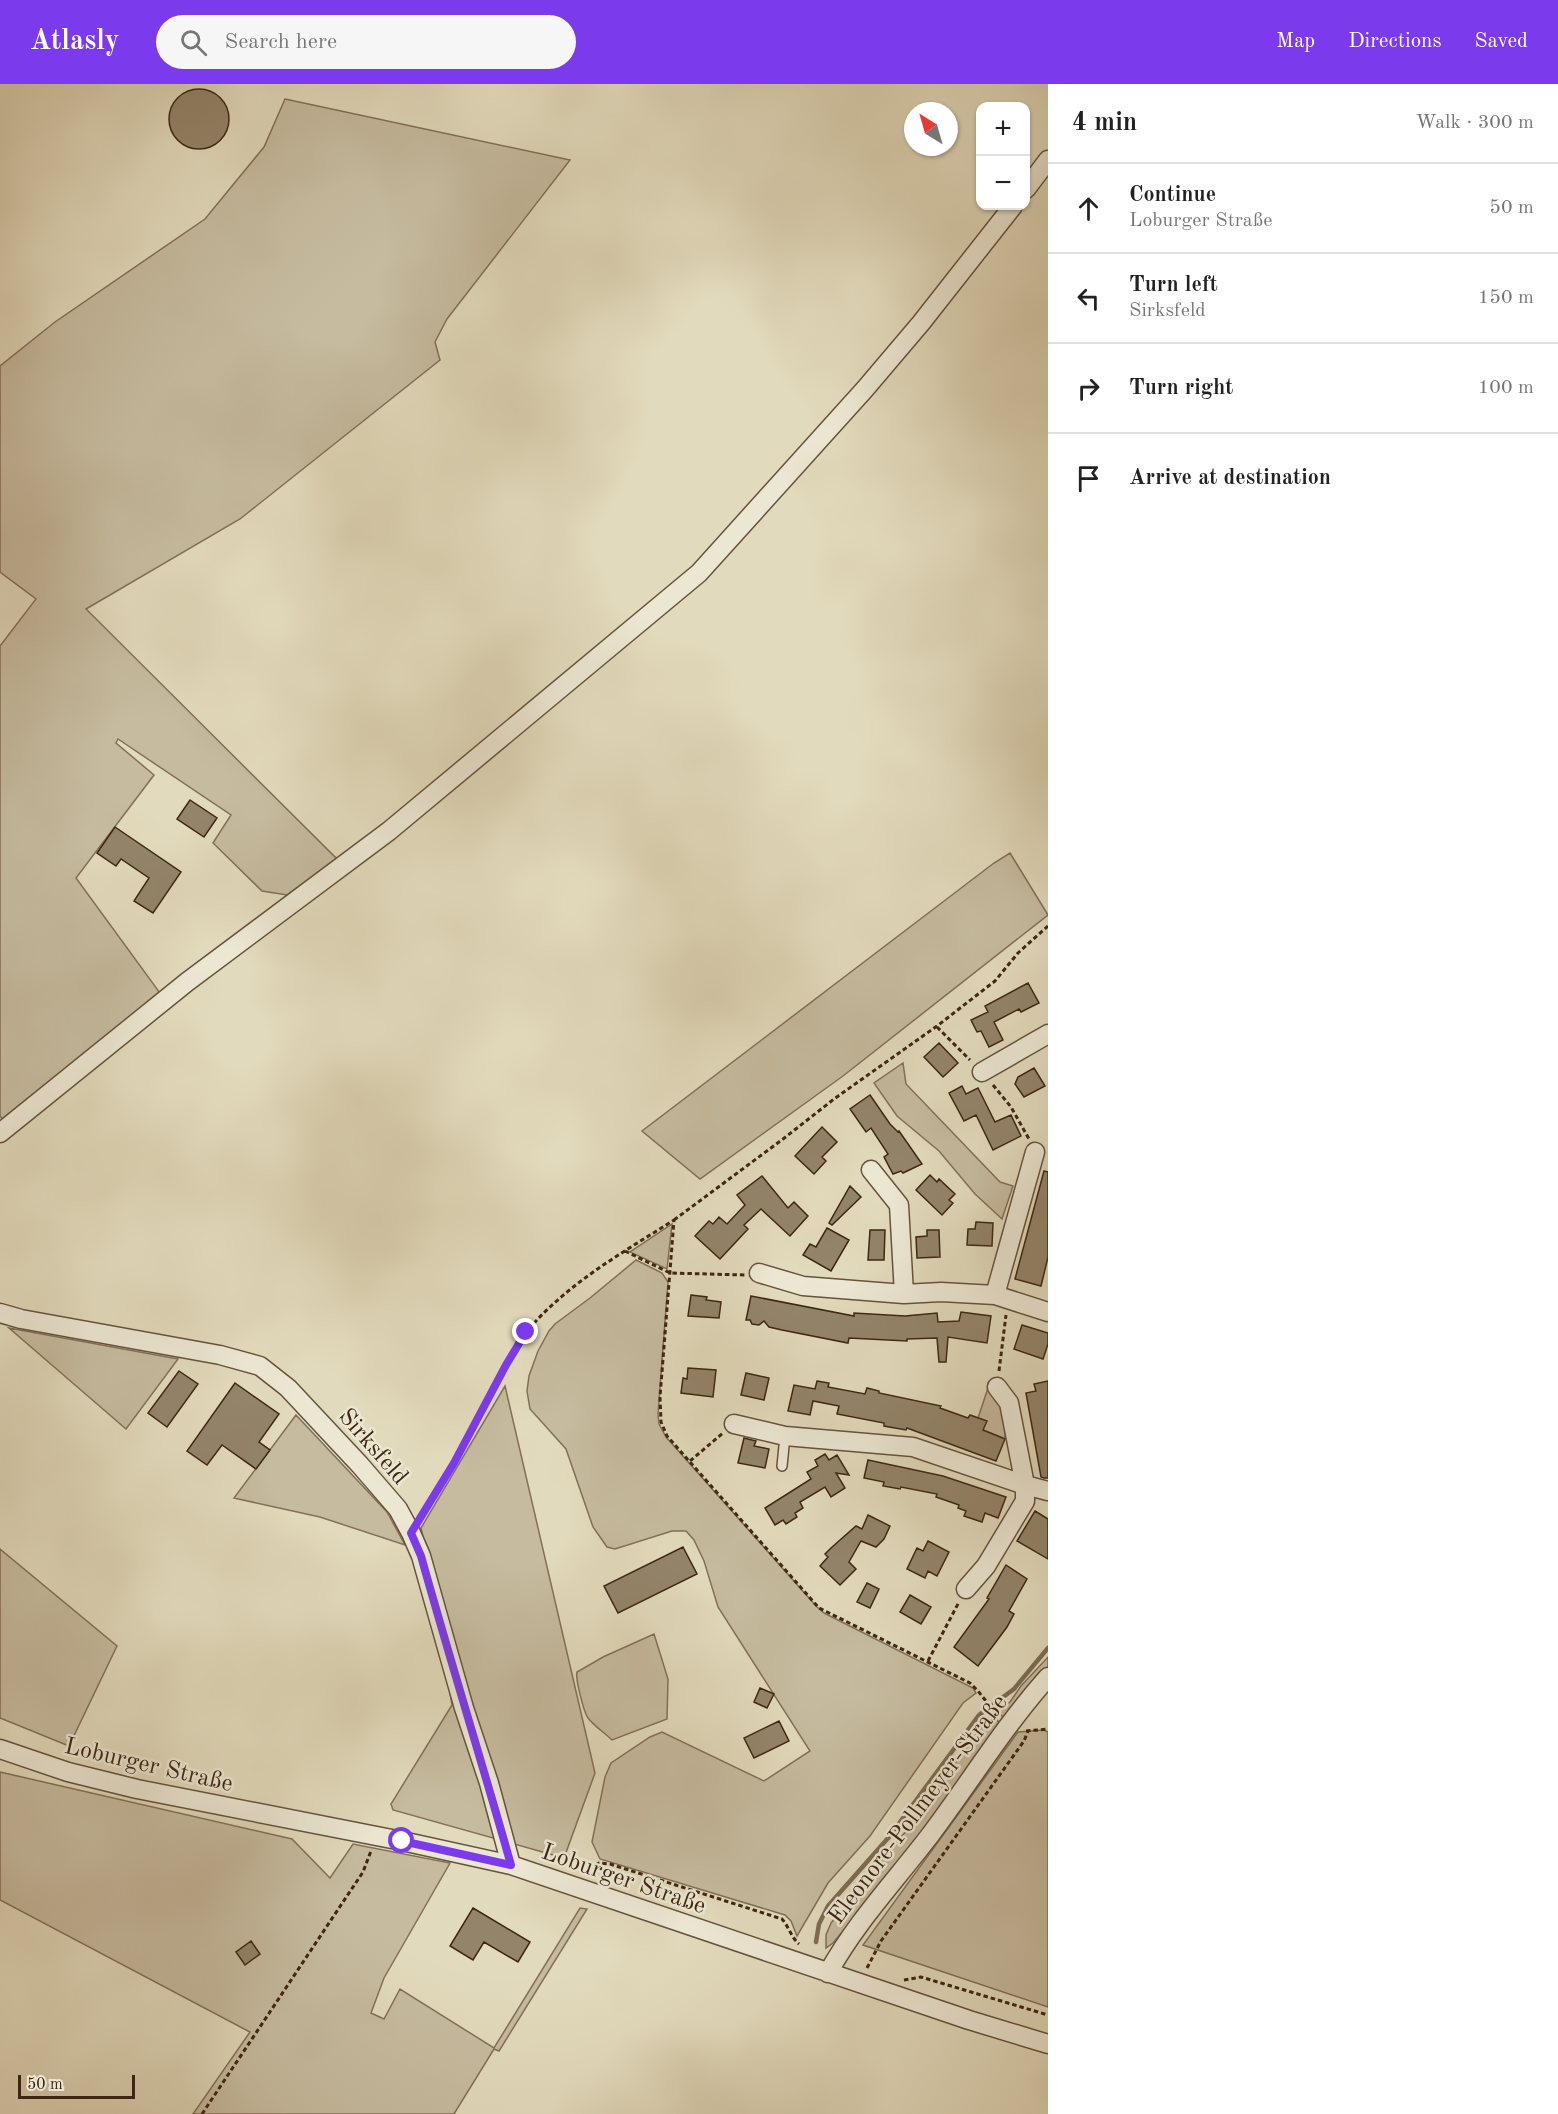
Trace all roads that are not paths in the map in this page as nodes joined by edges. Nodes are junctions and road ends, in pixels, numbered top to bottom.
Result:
1 (1048, 160) edge
2 (1030, 184) edge
3 (1010, 210) edge
4 (1048, 1034) edge
5 (982, 1072) road end
6 (0, 1133) edge
7 (1035, 1152) road end
8 (871, 1170) dead end
9 (759, 1273) road end
10 (904, 1294) junction
11 (995, 1295) junction
12 (1048, 1312) edge
13 (0, 1313) edge
14 (997, 1387) road end
15 (734, 1424) road end
16 (785, 1436) junction
17 (782, 1466) dead end
18 (1025, 1485) junction
19 (1048, 1491) edge
20 (966, 1589) road end
21 (1048, 1677) edge
22 (0, 1749) edge
23 (511, 1865) junction
24 (828, 1972) junction
25 (1048, 2044) edge

1 - 2 street
3 - 6 street
4 - 5 street
7 - 11 street
8 - 10 street
9 - 10 street
10 - 11 street
11 - 12 street
13 - 23 street, Sirksfeld
14 - 18 street
15 - 16 street
16 - 17 lane
16 - 18 street
18 - 19 street
18 - 20 street
21 - 24 street, Eleonore-Pollmeyer-Straße
22 - 23 street, Loburger Straße
23 - 24 street, Loburger Straße
24 - 25 street, Loburger Straße

